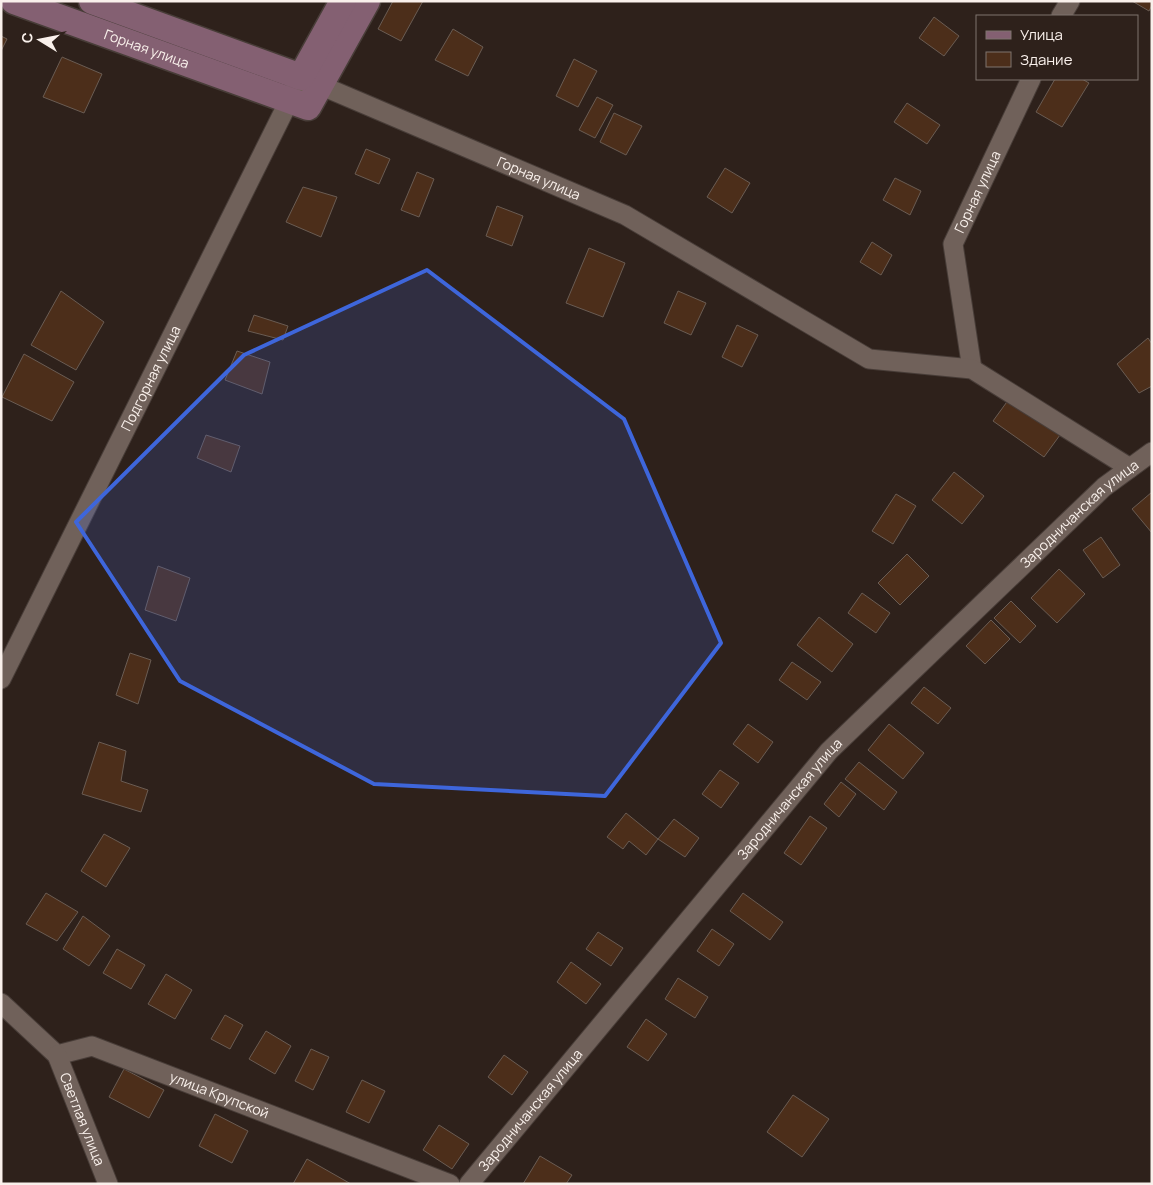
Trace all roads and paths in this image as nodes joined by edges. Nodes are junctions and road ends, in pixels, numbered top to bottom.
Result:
1 (14, 1) edge
2 (92, 1) edge
3 (343, 1) edge
4 (367, 1) edge
5 (1070, 1) edge
6 (1062, 15) edge
7 (1031, 80) edge
8 (305, 92) junction
9 (972, 369) junction
10 (1152, 452) edge
11 (1130, 468) junction
12 (1, 679) edge
13 (1, 1003) edge
14 (57, 1055) junction
15 (108, 1184) edge
16 (450, 1184) edge
17 (469, 1184) edge

1 - 8 street, Горная улица
2 - 8 street, Горная улица
3 - 8 street
4 - 8 street, Подгорная улица
5 - 6 street
7 - 9 street, Горная улица
8 - 9 street, Горная улица
8 - 12 street, Подгорная улица
9 - 11 street, Горная улица
10 - 11 street, Зародничанская улица
11 - 17 street, Зародничанская улица
13 - 14 street
14 - 15 street, Светлая улица
14 - 16 street, улица Крупской

